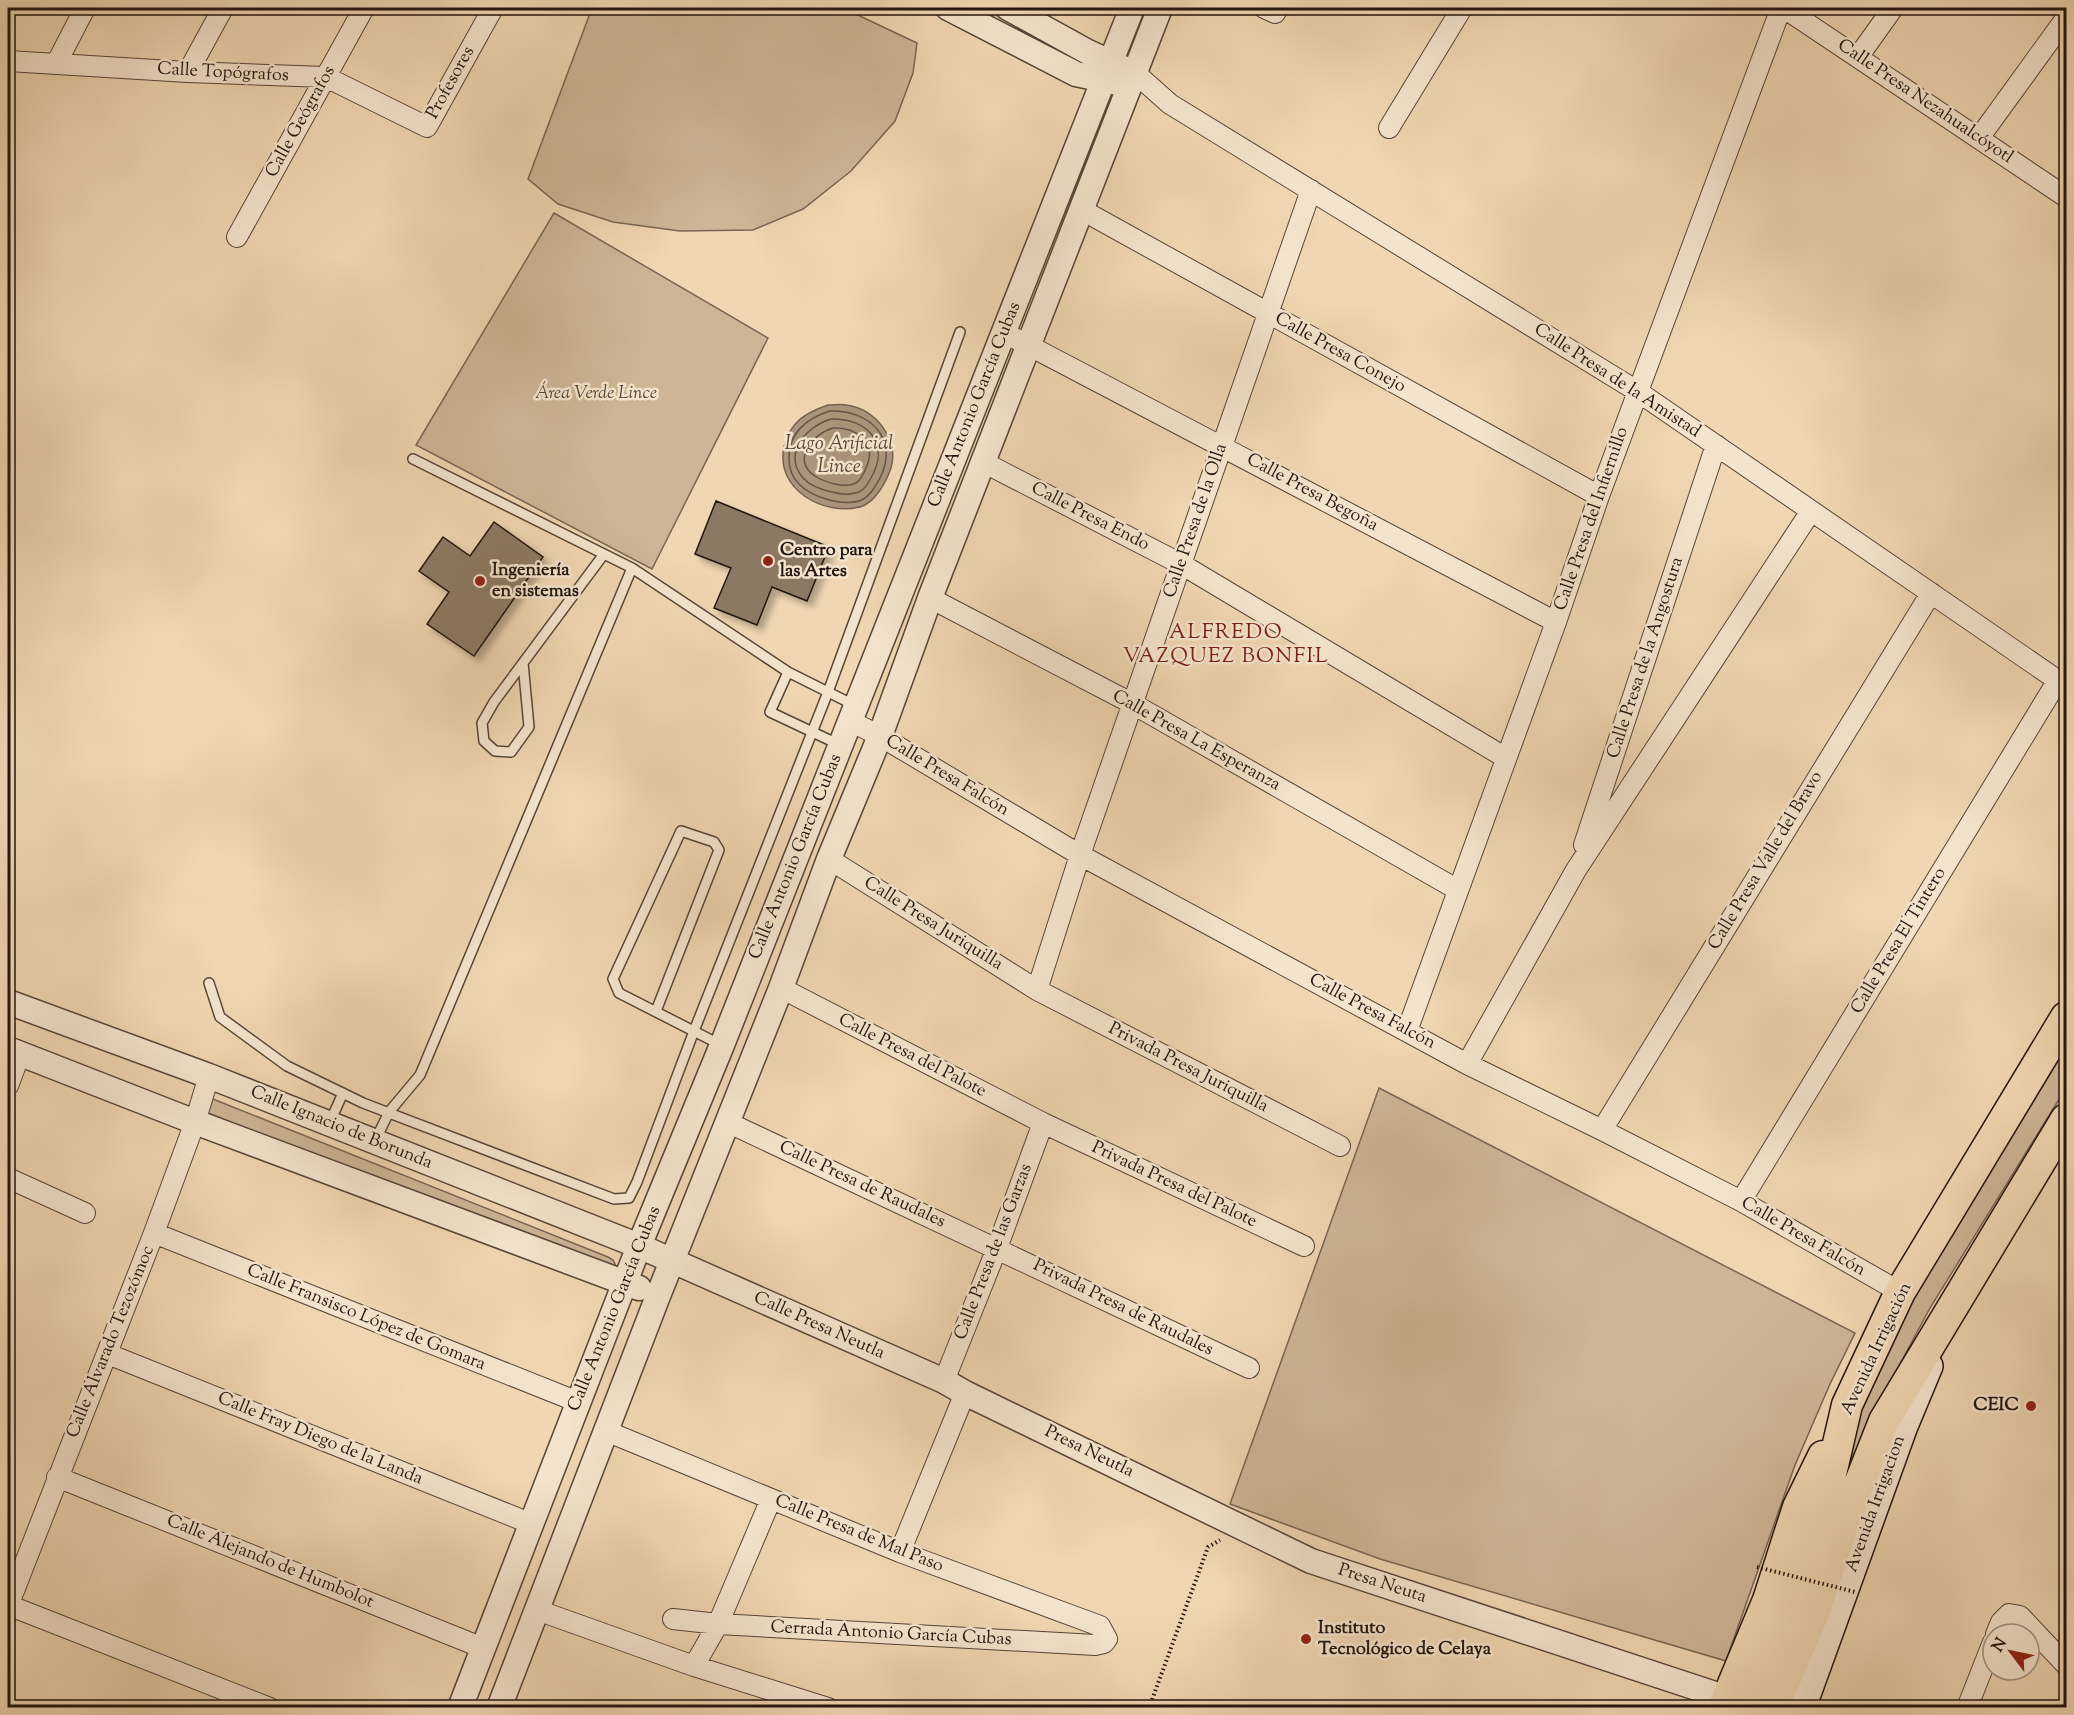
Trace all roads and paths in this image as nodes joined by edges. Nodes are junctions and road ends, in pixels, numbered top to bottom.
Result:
1 (85, 8) edge
2 (223, 8) edge
3 (363, 8) edge
4 (493, 8) edge
5 (948, 8) edge
6 (1008, 8) edge
7 (1132, 8) edge
8 (1160, 8) edge
9 (1264, 8) edge
10 (1278, 8) edge
11 (1462, 8) edge
12 (1783, 8) edge
13 (1893, 8) edge
14 (2067, 18) edge
15 (1858, 57) junction
16 (8, 61) edge
17 (56, 64) junction
18 (1107, 71) junction
19 (188, 72) junction
20 (326, 77) junction
21 (1131, 79) junction
22 (427, 127) joint
23 (1389, 128) dead end
24 (1979, 138) junction
25 (1311, 190) junction
26 (2067, 197) edge
27 (1082, 210) junction
28 (237, 237) dead end
29 (1267, 312) junction
30 (960, 332) dead end
31 (1003, 332) junction
32 (1029, 345) junction
33 (1637, 391) junction
34 (1716, 445) junction
35 (1221, 446) junction
36 (413, 459) dead end
37 (983, 462) junction
38 (1599, 496) junction
39 (1811, 511) junction
40 (604, 554) junction
41 (1181, 564) junction
42 (633, 568) junction
43 (1930, 593) junction
44 (930, 598) junction
45 (1556, 622) junction
46 (523, 663) junction
47 (788, 672) junction
48 (2062, 683) edge
49 (828, 692) junction
50 (1132, 704) junction
51 (853, 713) junction
52 (812, 732) junction
53 (880, 736) junction
54 (840, 745) junction
55 (1506, 758) junction
56 (1080, 855) junction
57 (829, 859) junction
58 (1576, 870) junction
59 (1458, 890) junction
60 (209, 983) dead end
61 (781, 988) junction
62 (1037, 990) junction
63 (8, 1002) edge
64 (656, 1011) junction
65 (2067, 1017) edge
66 (694, 1031) junction
67 (1407, 1031) junction
68 (722, 1045) junction
69 (14, 1051) edge
70 (1467, 1064) junction
71 (209, 1076) junction
72 (8, 1086) edge
73 (343, 1093) junction
74 (389, 1112) junction
75 (2067, 1119) edge
76 (195, 1122) junction
77 (728, 1122) junction
78 (1043, 1123) junction
79 (329, 1124) junction
80 (1602, 1130) junction
81 (375, 1142) junction
82 (1340, 1146) dead end
83 (8, 1178) edge
84 (1741, 1201) junction
85 (85, 1213) dead end
86 (154, 1233) junction
87 (639, 1246) junction
88 (1304, 1246) dead end
89 (997, 1248) junction
90 (672, 1262) junction
91 (626, 1283) junction
92 (1900, 1292) junction
93 (658, 1296) junction
94 (1955, 1303) junction
95 (108, 1354) junction
96 (1249, 1368) dead end
97 (944, 1381) junction
98 (965, 1393) junction
99 (578, 1402) junction
100 (1847, 1405) junction
101 (606, 1431) junction
102 (57, 1478) junction
103 (771, 1499) junction
104 (1214, 1512) joint
105 (532, 1524) junction
106 (1222, 1539) dead end
107 (900, 1552) junction
108 (1756, 1567) dead end
109 (1855, 1592) dead end
110 (8, 1605) edge
111 (537, 1610) junction
112 (1802, 1610) junction
113 (673, 1619) dead end
114 (2001, 1622) edge
115 (2026, 1622) edge
116 (718, 1624) junction
117 (2041, 1638) edge
118 (1107, 1639) joint
119 (483, 1648) junction
120 (2067, 1665) edge
121 (694, 1666) junction
122 (1981, 1672) edge
123 (1732, 1704) edge
124 (270, 1707) edge
125 (460, 1707) edge
126 (499, 1707) edge
127 (828, 1707) edge
128 (1149, 1707) edge
129 (1773, 1707) edge
130 (1802, 1707) edge
131 (1967, 1707) edge

1 - 17 street
2 - 19 street
3 - 20 street, Calle Geógrafos
4 - 22 street, Profesores
5 - 18 street
6 - 18 street
7 - 18 street, Calle Antonio García Cubas
8 - 21 street, Calle Antonio García Cubas
9 - 10 street
11 - 23 street
12 - 15 street, Calle Presa Nezahualcóyotl
12 - 33 street, Calle Presa del Infiernillo
13 - 15 street
14 - 24 street
15 - 24 street, Calle Presa Nezahualcóyotl
16 - 17 street, Calle Topógrafos
17 - 19 street, Calle Topógrafos
18 - 21 street, Calle Presa de la Amistad
18 - 31 street, Calle Antonio García Cubas
19 - 20 street, Calle Topógrafos
20 - 22 street, Calle Topógrafos
20 - 28 street, Calle Geógrafos
21 - 25 street, Calle Presa de la Amistad
21 - 27 street, Calle Antonio García Cubas
24 - 26 street, Calle Presa Nezahualcóyotl
25 - 29 street, Calle Presa de la Olla
25 - 33 street, Calle Presa de la Amistad
27 - 29 street, Calle Presa Conejo
27 - 32 street, Calle Antonio García Cubas
29 - 35 street, Calle Presa de la Olla
29 - 38 street, Calle Presa Conejo
30 - 49 lane
31 - 32 street, Calle Presa Begoña
31 - 51 street, Calle Antonio García Cubas
32 - 35 street, Calle Presa Begoña
32 - 37 street, Calle Antonio García Cubas
33 - 34 street, Calle Presa de la Amistad
33 - 38 street, Calle Presa del Infiernillo
34 - 39 street, Calle Presa de la Amistad
34 - 58 street, Calle Presa de la Angostura
35 - 41 street, Calle Presa de la Olla
35 - 45 street, Calle Presa Begoña
36 - 40 lane
37 - 41 street, Calle Presa Endo
37 - 44 street, Calle Antonio García Cubas
38 - 45 street, Calle Presa del Infiernillo
39 - 43 street, Calle Presa de la Amistad
39 - 58 street, Calle Presa de la Angostura
40 - 42 lane
40 - 46 lane
41 - 50 street, Calle Presa de la Olla
41 - 55 street, Calle Presa Endo
42 - 47 lane
42 - 74 lane
43 - 48 street, Calle Presa de la Amistad
43 - 80 street, Calle Presa Valle del Bravo
44 - 50 street, Calle Presa La Esperanza
44 - 53 street, Calle Antonio García Cubas
45 - 55 street, Calle Presa del Infiernillo
46 - 46 lane
47 - 49 lane
47 - 52 lane
48 - 84 street, Calle Presa El Tintero
49 - 51 lane
49 - 52 lane
50 - 56 street, Calle Presa de la Olla
50 - 59 street, Calle Presa La Esperanza
51 - 53 street, Calle Presa Falcón
51 - 54 street, Calle Antonio García Cubas
52 - 54 lane
52 - 66 lane
53 - 56 street, Calle Presa Falcón
53 - 57 street, Calle Antonio García Cubas
54 - 68 street, Calle Antonio García Cubas
55 - 59 street, Calle Presa del Infiernillo
56 - 62 street, Calle Presa de la Olla
56 - 67 street, Calle Presa Falcón
57 - 61 street, Calle Antonio García Cubas
57 - 62 street, Calle Presa Juriquilla
58 - 70 street, Calle Presa de la Angostura
59 - 67 street, Calle Presa del Infiernillo
60 - 73 lane
61 - 77 street, Calle Antonio García Cubas
61 - 78 street, Calle Presa del Palote
62 - 82 street, Privada Presa Juriquilla
63 - 71 street, Calle Ignacio de Borunda
64 - 64 lane
64 - 66 lane
65 - 92 main road, Avenida Irrigación
66 - 68 lane
66 - 74 lane
67 - 70 street, Calle Presa Falcón
68 - 87 street, Calle Antonio García Cubas
69 - 72 street
69 - 76 street
70 - 80 street, Calle Presa Falcón
71 - 76 street, Calle Alvarado Tezozómoc
71 - 79 street, Calle Ignacio de Borunda
73 - 74 lane
73 - 79 lane
74 - 81 lane
75 - 94 main road, Avenida Irrigación
76 - 86 street, Calle Alvarado Tezozómoc
76 - 91 street
77 - 89 street, Calle Presa de Raudales
77 - 90 street, Calle Antonio García Cubas
78 - 88 street, Privada Presa del Palote
78 - 89 street, Calle Presa de las Garzas
79 - 81 street, Calle Ignacio de Borunda
80 - 84 street, Calle Presa Falcón
81 - 87 street, Calle Ignacio de Borunda
83 - 85 street
84 - 92 street, Calle Presa Falcón
86 - 95 street, Calle Alvarado Tezozómoc
86 - 99 street, Calle Fransisco López de Gomara
87 - 90 street, Calle Ignacio de Borunda
87 - 91 street, Calle Antonio García Cubas
89 - 96 street, Privada Presa de Raudales
89 - 97 street, Calle Presa de las Garzas
90 - 93 street, Calle Antonio García Cubas
90 - 97 street, Calle Presa Neutla
91 - 93 street
91 - 99 street, Calle Antonio García Cubas
92 - 100 main road, Avenida Irrigación
93 - 101 street, Calle Antonio García Cubas
94 - 112 main road, Avenida Irrigación
94 - 130 main road, Avenida Irrigacion
95 - 102 street, Calle Alvarado Tezozómoc
95 - 105 street, Calle Fray Diego de la Landa
97 - 98 street, Calle Presa Neutla
98 - 104 street, Presa Neutla
98 - 107 street
99 - 105 street, Calle Antonio García Cubas
100 - 112 main road, Avenida Irrigación
100 - 123 main road
101 - 103 street, Calle Presa de Mal Paso
101 - 111 street, Calle Antonio García Cubas
102 - 110 street, Calle Alvarado Tezozómoc
102 - 119 street, Calle Alejando de Humbolot
103 - 107 street, Calle Presa de Mal Paso
103 - 116 street
104 - 123 street, Presa Neuta
105 - 119 street, Calle Antonio García Cubas
106 - 128 path
107 - 118 street, Calle Presa de Mal Paso
108 - 109 path, bridge
110 - 124 street
111 - 121 street
111 - 126 street, Calle Antonio García Cubas
112 - 123 main road, Avenida Irrigación
112 - 129 main road, Avenida Irrigación
113 - 116 street, Cerrada Antonio García Cubas
114 - 115 street
116 - 118 street, Cerrada Antonio García Cubas
116 - 121 street
117 - 120 street
119 - 125 street, Calle Antonio García Cubas
121 - 127 street
122 - 131 street

